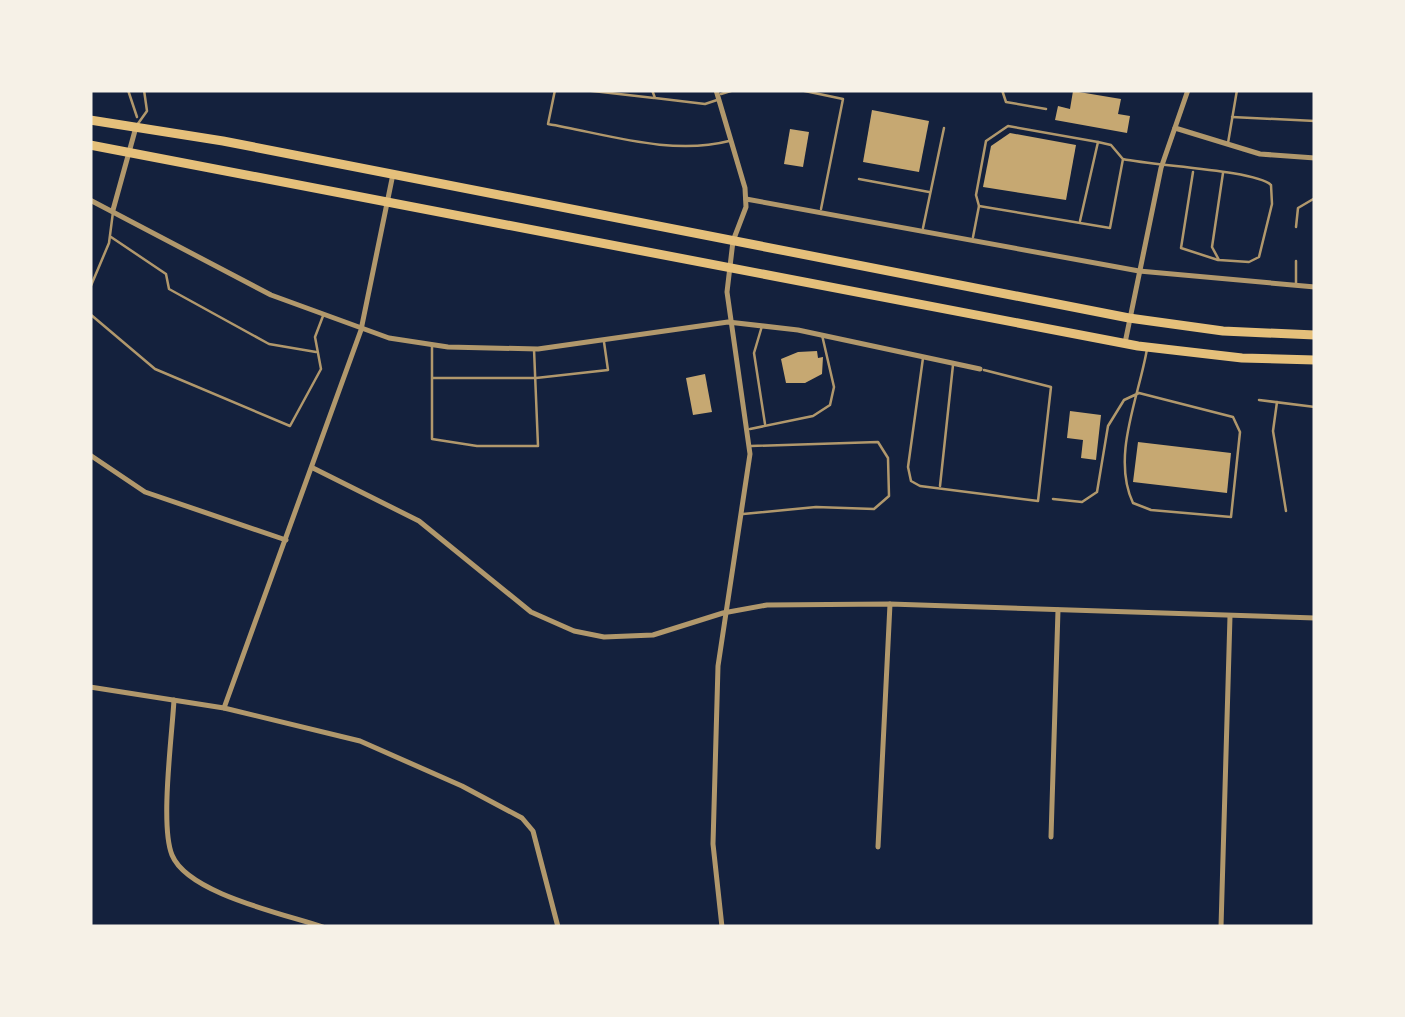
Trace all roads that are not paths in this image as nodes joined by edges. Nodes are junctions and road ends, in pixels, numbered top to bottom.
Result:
1 (128, 90) edge
2 (144, 90) edge
3 (555, 90) edge
4 (584, 90) edge
5 (652, 90) edge
6 (734, 90) edge
7 (800, 90) edge
8 (1002, 90) edge
9 (1188, 90) edge
10 (1237, 90) edge
11 (717, 95) edge
12 (655, 98) junction
13 (1046, 109) dead end
14 (1232, 117) junction
15 (90, 120) edge
16 (1315, 120) edge
17 (137, 123) junction
18 (944, 128) dead end
19 (1175, 128) junction
20 (731, 141) junction
21 (1098, 142) junction
22 (90, 144) edge
23 (1228, 144) junction
24 (133, 151) junction
25 (1315, 158) edge
26 (1123, 159) junction
27 (1160, 168) junction
28 (1193, 170) junction
29 (1223, 173) junction
30 (393, 174) junction
31 (860, 179) dead end
32 (930, 192) junction
33 (1315, 198) edge
34 (387, 199) junction
35 (746, 199) junction
36 (90, 200) edge
37 (980, 206) junction
38 (113, 210) junction
39 (820, 210) junction
40 (1080, 223) junction
41 (1296, 227) dead end
42 (923, 229) junction
43 (111, 237) junction
44 (973, 239) junction
45 (732, 241) junction
46 (1219, 260) junction
47 (1296, 260) dead end
48 (729, 267) junction
49 (1139, 271) junction
50 (1296, 286) junction
51 (1315, 287) edge
52 (90, 288) edge
53 (90, 314) edge
54 (323, 316) junction
55 (1129, 318) junction
56 (728, 322) junction
57 (762, 326) junction
58 (361, 330) junction
59 (822, 335) junction
60 (1315, 335) edge
61 (604, 342) junction
62 (1125, 344) junction
63 (432, 345) junction
64 (1148, 347) junction
65 (534, 349) junction
66 (318, 352) junction
67 (923, 357) junction
68 (1315, 360) edge
69 (953, 363) junction
70 (980, 369) joint
71 (432, 378) junction
72 (536, 378) junction
73 (1139, 393) junction
74 (1259, 400) dead end
75 (1278, 402) junction
76 (1315, 407) edge
77 (765, 426) junction
78 (748, 429) junction
79 (750, 446) junction
80 (90, 455) edge
81 (313, 468) junction
82 (940, 488) junction
83 (1052, 499) dead end
84 (1286, 511) dead end
85 (742, 514) junction
86 (286, 540) junction
87 (890, 604) junction
88 (1058, 610) junction
89 (723, 612) junction
90 (1230, 616) junction
91 (1315, 618) edge
92 (90, 687) edge
93 (174, 700) junction
94 (224, 708) junction
95 (1051, 837) dead end
96 (878, 847) dead end
97 (323, 927) edge
98 (558, 927) edge
99 (722, 927) edge
100 (1221, 927) edge

1 - 17 lane
2 - 17 lane
3 - 20 lane
4 - 12 lane
5 - 12 lane
6 - 11 lane
7 - 39 lane
8 - 13 lane
9 - 19 street
10 - 14 lane
11 - 12 lane
11 - 20 street
14 - 16 lane
14 - 23 lane
15 - 17 highway
17 - 24 street
17 - 30 highway
18 - 32 lane
19 - 23 street
19 - 27 street
20 - 35 street
21 - 26 lane
21 - 37 lane
21 - 40 lane
22 - 24 highway
23 - 25 street
24 - 34 highway
24 - 38 street
26 - 27 lane
26 - 40 lane
27 - 28 lane
27 - 49 street
28 - 29 lane
28 - 46 lane
29 - 46 lane
29 - 46 lane
30 - 34 street
30 - 45 highway
31 - 32 lane
32 - 42 lane
33 - 41 lane
34 - 48 highway
34 - 58 street
35 - 39 street
35 - 45 street
36 - 38 street
37 - 40 lane
37 - 44 lane
38 - 43 lane
38 - 54 street
39 - 42 street
42 - 44 street
43 - 52 lane
43 - 66 lane
44 - 49 street
45 - 48 street
45 - 55 highway
47 - 50 lane
48 - 56 street
48 - 62 highway
49 - 50 street
49 - 55 street
50 - 51 street
53 - 66 lane
54 - 58 street
54 - 66 lane
55 - 60 highway
55 - 62 street
56 - 57 street
56 - 61 street
56 - 78 street
57 - 59 street
57 - 77 lane
58 - 63 street
58 - 81 street
59 - 67 street
59 - 77 lane
61 - 65 street
61 - 72 lane
62 - 64 highway
63 - 65 street
63 - 71 lane
64 - 68 highway
64 - 73 lane
65 - 72 lane
67 - 69 street
67 - 82 lane
69 - 70 street
69 - 82 lane
70 - 82 lane
71 - 72 lane
71 - 72 lane
73 - 73 lane
73 - 83 lane
74 - 75 lane
75 - 76 lane
75 - 84 lane
77 - 78 lane
78 - 79 street
79 - 85 street
79 - 85 lane
80 - 86 street
81 - 86 street
81 - 89 street
85 - 89 street
86 - 94 street
87 - 88 street
87 - 89 street
87 - 96 street
88 - 90 street
88 - 95 street
89 - 99 street
90 - 91 street
90 - 100 street
92 - 93 street
93 - 94 street
93 - 97 street
94 - 98 street

